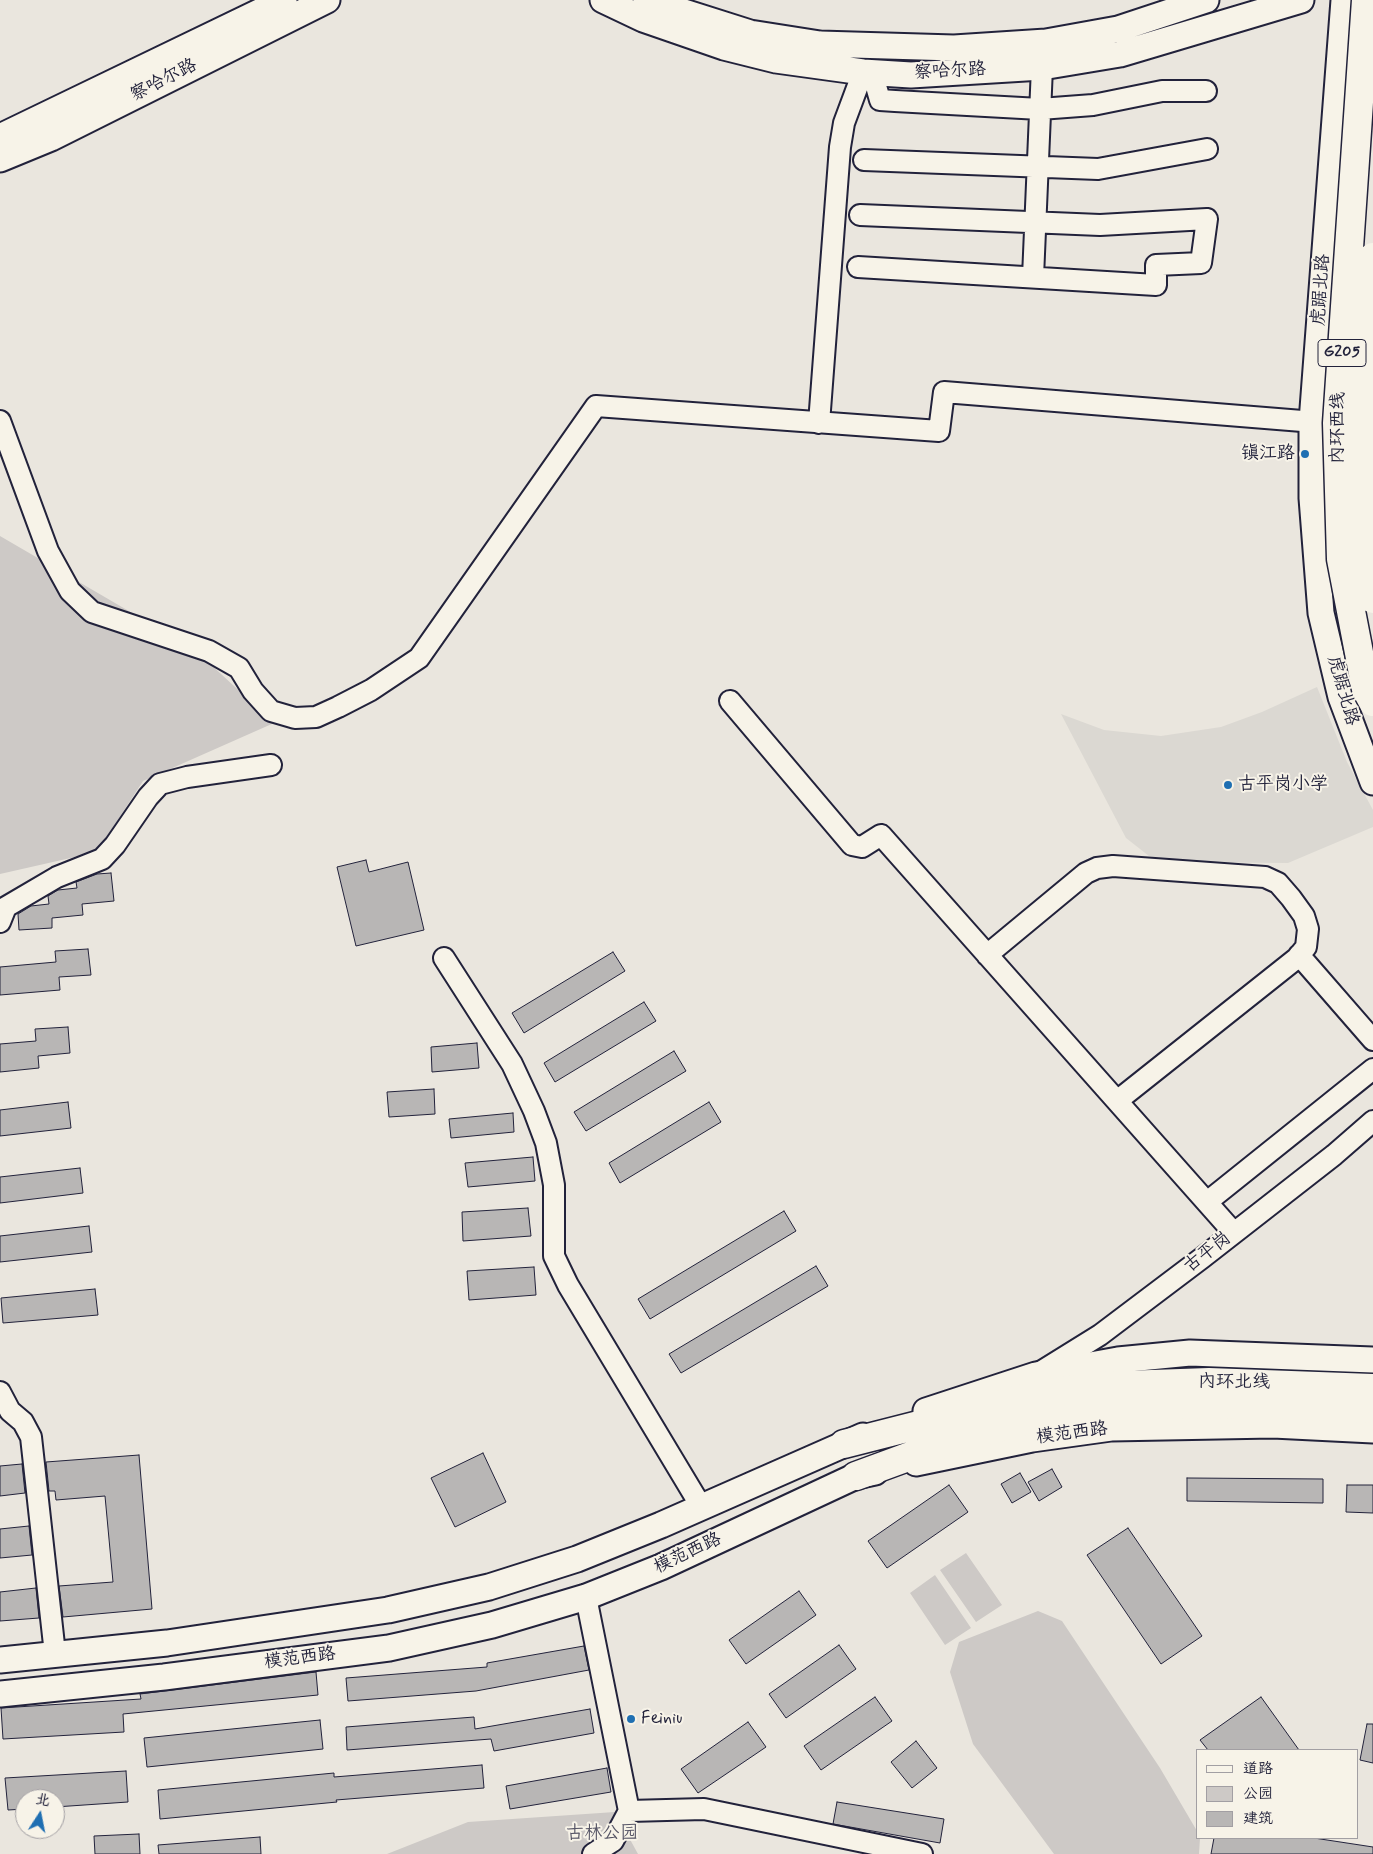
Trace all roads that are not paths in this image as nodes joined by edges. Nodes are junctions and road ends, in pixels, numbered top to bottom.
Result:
1 (284, 0) edge
2 (327, 0) edge
3 (602, 0) edge
4 (1206, 0) edge
5 (1301, 0) edge
6 (1344, 0) edge
7 (1366, 0) edge
8 (646, 5) edge
9 (1042, 67) junction
10 (868, 72) junction
11 (1206, 91) dead end
12 (1040, 109) junction
13 (0, 137) edge
14 (1207, 149) dead end
15 (0, 159) edge
16 (864, 160) dead end
17 (1038, 167) junction
18 (860, 215) dead end
19 (1035, 220) junction
20 (1373, 257) edge
21 (858, 267) dead end
22 (1033, 277) junction
23 (0, 421) edge
24 (1312, 422) junction
25 (819, 423) junction
26 (1373, 427) edge
27 (1373, 599) edge
28 (730, 701) dead end
29 (1373, 702) edge
30 (271, 765) dead end
31 (1373, 782) edge
32 (0, 922) edge
33 (988, 955) junction
34 (1299, 955) junction
35 (444, 958) dead end
36 (1373, 1040) edge
37 (1373, 1069) edge
38 (1117, 1101) junction
39 (1373, 1121) edge
40 (1207, 1202) junction
41 (1234, 1233) junction
42 (1373, 1360) edge
43 (1036, 1375) junction
44 (1373, 1388) edge
45 (0, 1392) edge
46 (1373, 1409) edge
47 (1373, 1430) edge
48 (844, 1444) junction
49 (856, 1476) junction
50 (702, 1508) junction
51 (586, 1597) junction
52 (55, 1654) junction
53 (0, 1660) edge
54 (0, 1694) edge
55 (629, 1811) junction
56 (593, 1854) edge
57 (922, 1854) edge

1 - 13 main road, 察哈尔路
2 - 15 main road, 察哈尔路
3 - 8 main road, 察哈尔路
4 - 8 main road, 察哈尔路
5 - 9 main road, 察哈尔路
6 - 24 main road, 虎踞北路
7 - 29 highway, 内环西线 / G205, bridge
8 - 10 main road, 察哈尔路
9 - 10 main road, 察哈尔路
9 - 12 street
10 - 12 street
10 - 25 street
11 - 12 street
12 - 17 street
14 - 17 street
16 - 17 street
17 - 19 street
18 - 19 street
19 - 22 street
19 - 22 street
20 - 27 highway, 内环西线 / G205, bridge
21 - 22 street
23 - 25 street
24 - 25 street
24 - 26 street
24 - 31 main road, 虎踞北路
28 - 33 street
30 - 32 street
33 - 34 street
33 - 38 street
34 - 36 street
34 - 38 street
35 - 50 street
37 - 40 street
38 - 40 street
39 - 41 street, 古平岗
40 - 41 street
41 - 43 street, 古平岗
42 - 43 main road, 模范西路
43 - 48 main road, 模范西路
44 - 48 highway, 内环北线
45 - 52 street
46 - 49 highway, 内环北线
47 - 49 main road, 模范西路
48 - 50 main road, 模范西路
49 - 51 main road, 模范西路
50 - 52 main road, 模范西路
51 - 54 main road, 模范西路
51 - 55 street
52 - 53 main road, 模范西路
55 - 56 street
55 - 57 street

